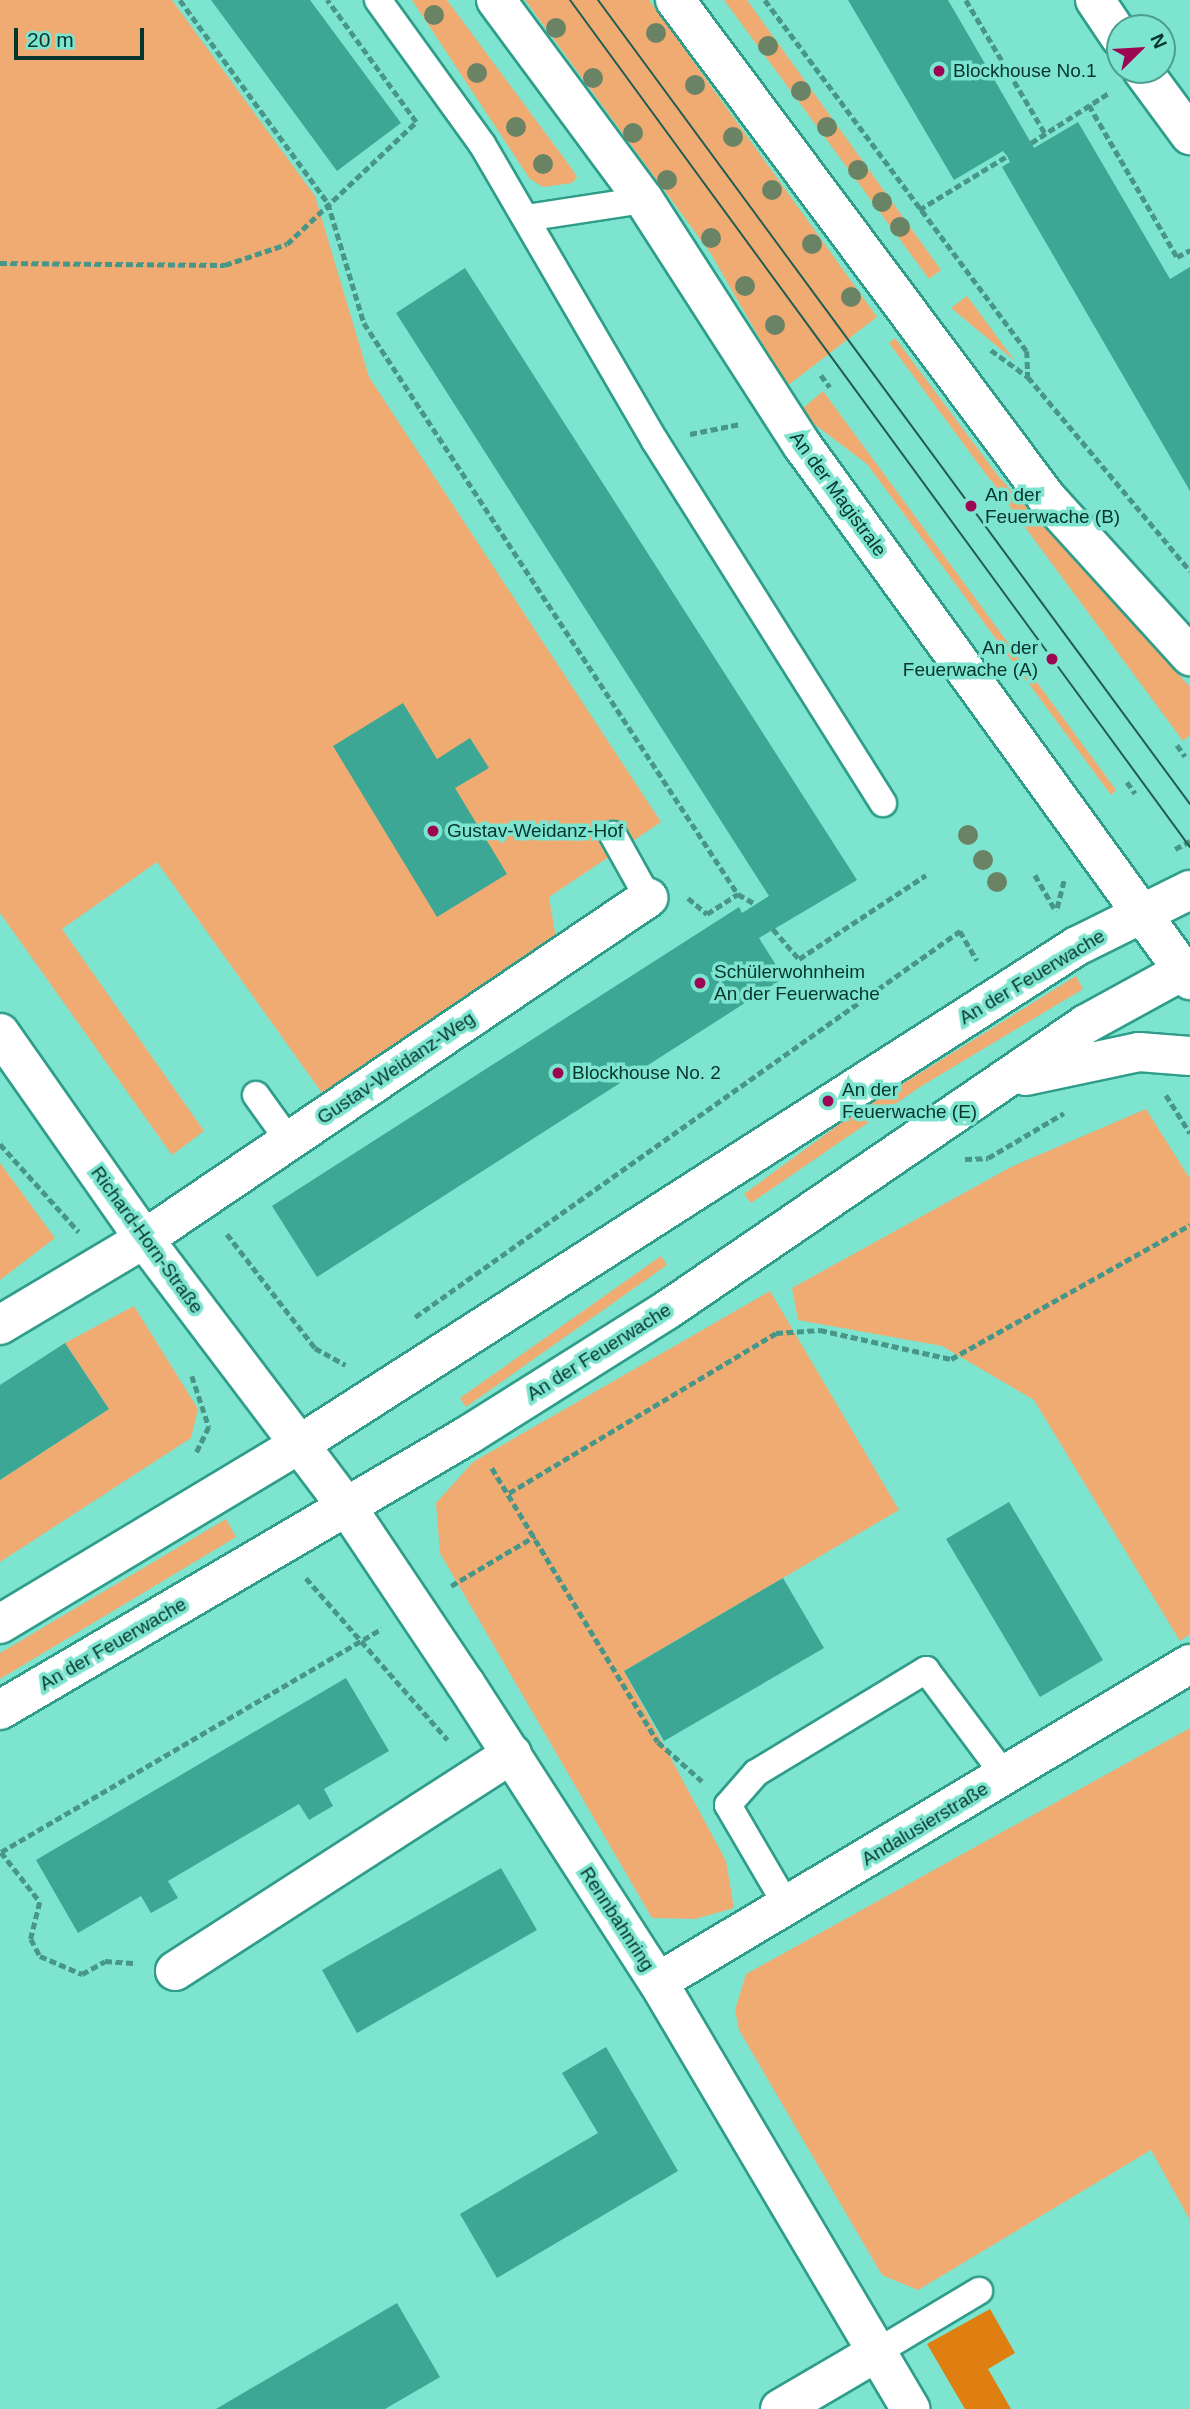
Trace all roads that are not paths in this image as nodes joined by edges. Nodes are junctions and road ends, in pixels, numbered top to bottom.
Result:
1 (378, 0) edge
2 (496, 0) edge
3 (675, 0) edge
4 (1095, 0) edge
5 (1106, 16) edge
6 (1153, 84) edge
7 (1190, 135) edge
8 (644, 200) junction
9 (526, 218) junction
10 (1190, 656) edge
11 (883, 803) dead end
12 (612, 835) dead end
13 (1190, 890) edge
14 (648, 898) joint
15 (1141, 913) junction
16 (1187, 973) edge
17 (0, 1033) edge
18 (1190, 1056) edge
19 (1011, 1079) junction
20 (256, 1095) dead end
21 (289, 1141) junction
22 (144, 1239) junction
23 (0, 1325) edge
24 (300, 1444) junction
25 (347, 1507) junction
26 (0, 1624) edge
27 (1190, 1664) edge
28 (0, 1710) edge
29 (512, 1754) junction
30 (1005, 1776) junction
31 (787, 1906) junction
32 (175, 1971) road end
33 (658, 1982) junction
34 (979, 2291) dead end
35 (877, 2352) junction
36 (780, 2409) edge
37 (911, 2409) edge

1 - 9 lane
2 - 8 street, An der Magistrale
3 - 10 street
4 - 5 street
6 - 7 street
8 - 9 lane
8 - 15 street, An der Magistrale
9 - 11 lane
12 - 14 lane
13 - 15 street, An der Feuerwache
14 - 21 street, Gustav-Weidanz-Weg
15 - 16 street, An der Magistrale
15 - 24 street, An der Feuerwache
16 - 19 street, An der Feuerwache
17 - 22 street, Richard-Horn-Straße
18 - 19 street
19 - 25 street, An der Feuerwache
20 - 21 lane
21 - 22 street, Gustav-Weidanz-Weg
22 - 23 street, Gustav-Weidanz-Weg
22 - 24 street, Richard-Horn-Straße
24 - 25 street, Rennbahnring
24 - 26 street, An der Feuerwache
25 - 28 street, An der Feuerwache
25 - 29 street, Rennbahnring
27 - 30 street, Andalusierstraße
29 - 32 street
29 - 33 street, Rennbahnring
30 - 31 street, Andalusierstraße
30 - 31 lane
31 - 33 street, Andalusierstraße
33 - 35 street, Rennbahnring
34 - 35 lane
35 - 36 street
35 - 37 street, Rennbahnring

